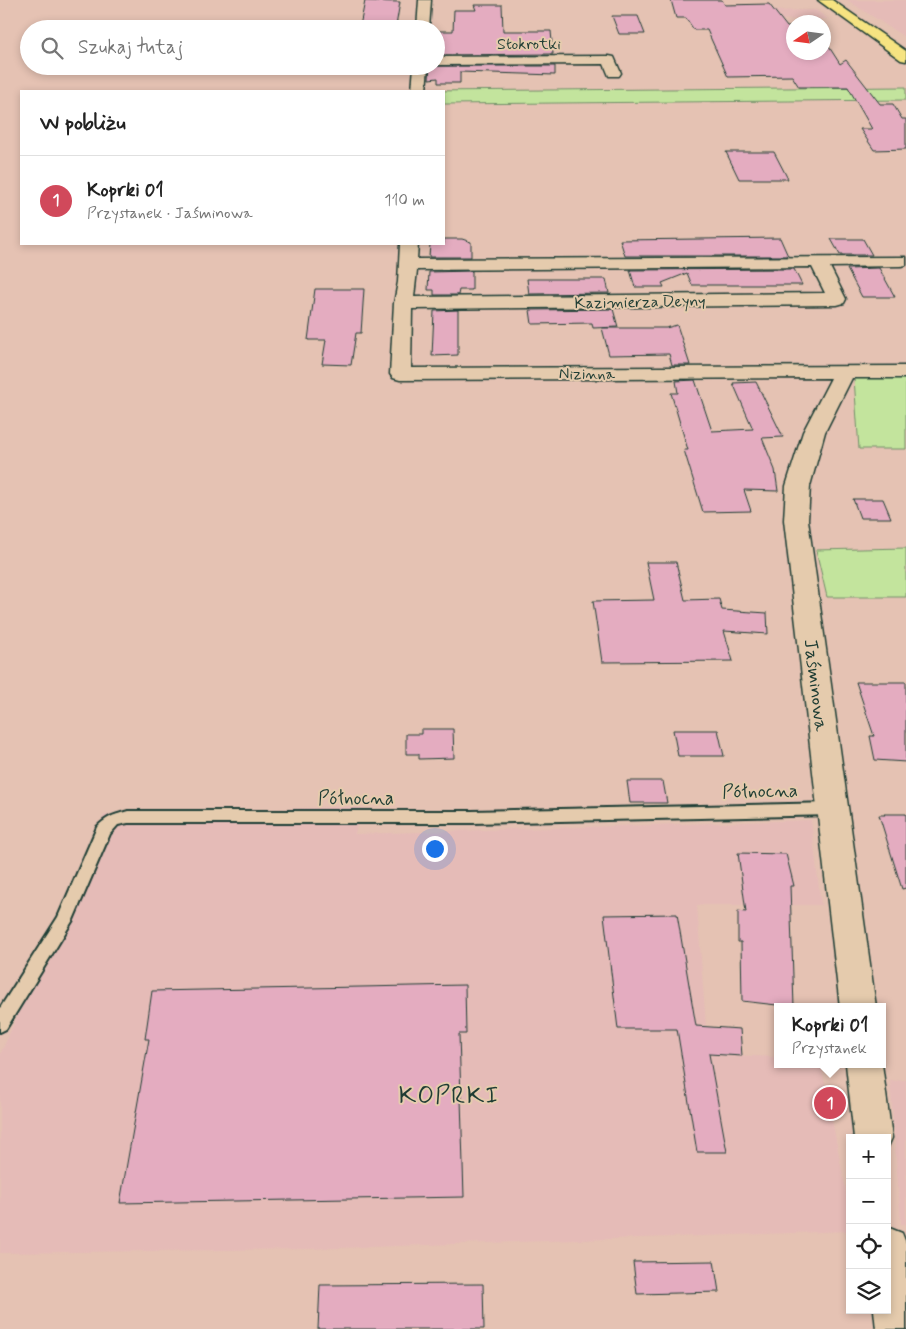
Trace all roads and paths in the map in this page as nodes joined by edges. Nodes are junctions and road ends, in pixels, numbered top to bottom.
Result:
1 (425, 0) edge
2 (824, 0) edge
3 (424, 20) edge
4 (906, 57) edge
5 (445, 61) edge
6 (614, 73) dead end
7 (420, 75) edge
8 (419, 90) edge
9 (410, 245) edge
10 (818, 262) junction
11 (901, 262) dead end
12 (408, 265) junction
13 (403, 303) junction
14 (845, 372) junction
15 (906, 372) edge
16 (833, 809) junction
17 (857, 1003) edge
18 (0, 1024) edge
19 (864, 1068) edge
20 (873, 1134) edge
21 (890, 1269) edge
22 (898, 1329) edge

1 - 3 street
2 - 4 main road
5 - 6 street, Stokrotki
7 - 8 street
9 - 12 street, Nizinna
10 - 11 street, Kazimierza Deyny
10 - 12 street, Kazimierza Deyny
10 - 13 street, Kazimierza Deyny
12 - 13 street, Nizinna
13 - 14 street, Nizinna
14 - 15 street, Nizinna
14 - 16 street, Jaśminowa
16 - 17 street, Jaśminowa
16 - 18 lane, Północna
19 - 20 street
21 - 22 street

